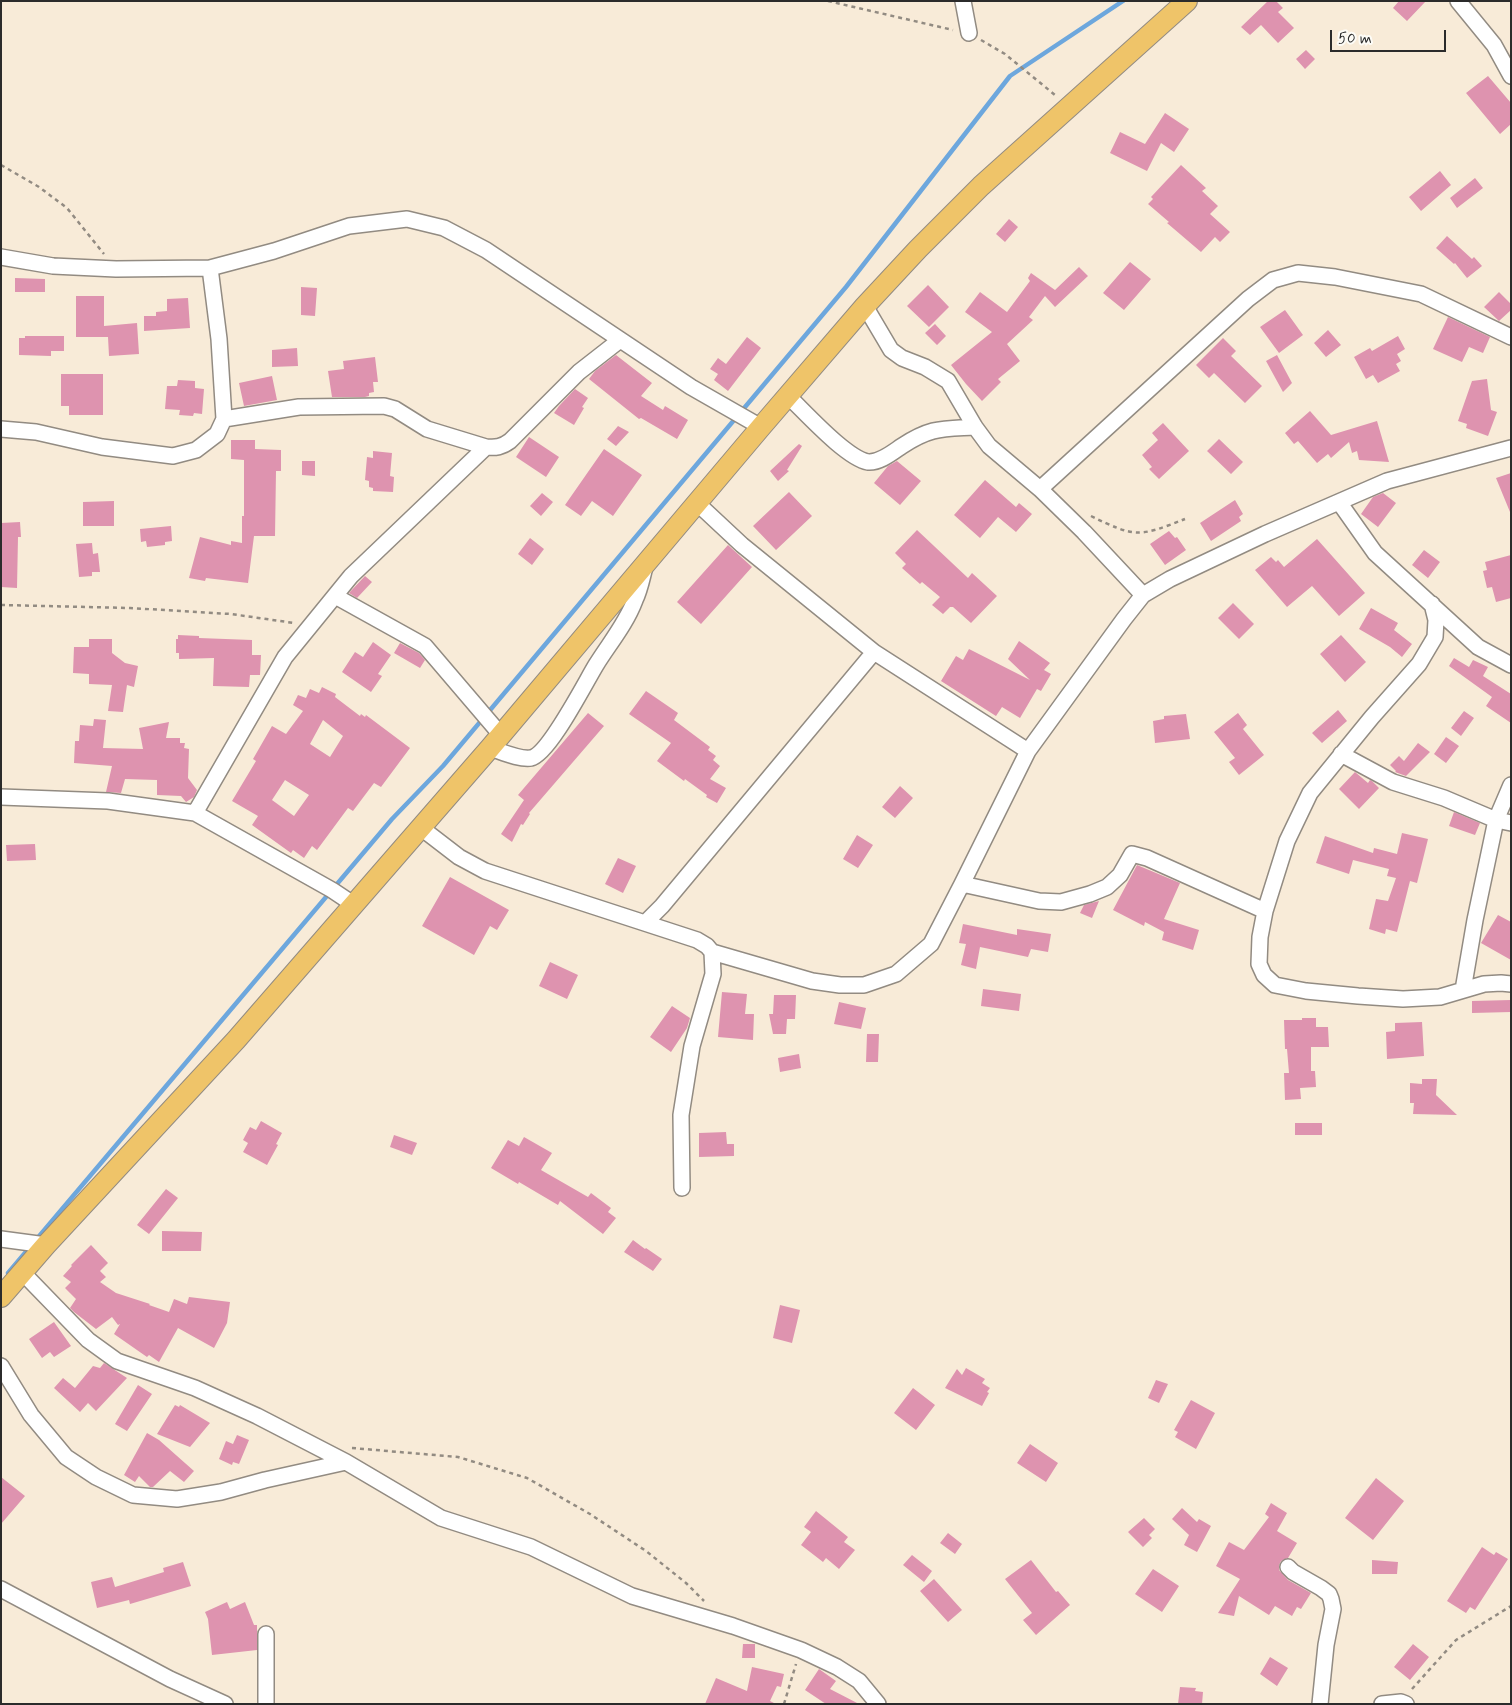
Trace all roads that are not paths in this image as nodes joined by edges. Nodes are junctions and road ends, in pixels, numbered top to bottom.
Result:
1 (963, 1) edge
2 (1187, 1) edge
3 (1458, 1) edge
4 (969, 34) dead end
5 (1511, 76) edge
6 (1, 257) edge
7 (210, 268) junction
8 (865, 306) junction
9 (1511, 337) edge
10 (620, 340) junction
11 (788, 396) junction
12 (224, 419) junction
13 (761, 427) junction
14 (975, 427) junction
15 (1, 429) edge
16 (486, 447) junction
17 (1511, 448) edge
18 (1040, 489) junction
19 (697, 502) junction
20 (1339, 502) junction
21 (646, 564) junction
22 (1143, 595) junction
23 (335, 596) junction
24 (1432, 604) junction
25 (874, 652) junction
26 (1511, 665) edge
27 (496, 741) junction
28 (1028, 751) junction
29 (1341, 754) junction
30 (1511, 785) edge
31 (1, 797) edge
32 (195, 813) junction
33 (1503, 821) edge
34 (420, 827) junction
35 (962, 884) junction
36 (353, 904) junction
37 (662, 906) junction
38 (1265, 911) junction
39 (645, 923) junction
40 (666, 930) junction
41 (712, 952) junction
42 (1511, 984) edge
43 (1463, 990) junction
44 (682, 1188) dead end
45 (1, 1239) edge
46 (46, 1246) junction
47 (22, 1272) junction
48 (1, 1298) edge
49 (1, 1366) edge
50 (347, 1455) junction
51 (1288, 1568) dead end
52 (1, 1589) edge
53 (266, 1634) dead end
54 (1403, 1703) edge
55 (226, 1704) edge
56 (266, 1704) edge
57 (878, 1704) edge
58 (1320, 1704) edge
59 (1382, 1704) edge

1 - 4 street
2 - 8 main road
3 - 5 street
6 - 7 street
7 - 10 street
7 - 12 street
8 - 11 main road
8 - 14 street
9 - 18 street
10 - 13 street
10 - 16 street
11 - 13 main road
11 - 14 street
12 - 15 street
12 - 16 street
13 - 19 main road
14 - 18 street
16 - 23 street
17 - 20 street
18 - 22 street
19 - 21 main road
19 - 25 street
20 - 22 street
20 - 24 street
21 - 27 main road
21 - 27 street
22 - 28 street
23 - 27 street
23 - 32 street
24 - 26 street
24 - 29 street
25 - 28 street
25 - 37 street
27 - 34 main road
28 - 35 street
29 - 33 street
29 - 38 street
30 - 33 street
31 - 32 street
32 - 36 street
33 - 43 street
34 - 36 main road
34 - 39 street
35 - 38 street
35 - 41 street
36 - 46 main road
37 - 39 street
37 - 40 street
38 - 43 street
39 - 40 street
40 - 41 street
41 - 44 street
42 - 43 street
45 - 46 street
46 - 47 main road
47 - 48 main road
47 - 50 street
49 - 50 street
50 - 57 street
51 - 58 street
52 - 55 street
53 - 56 street
54 - 59 street

